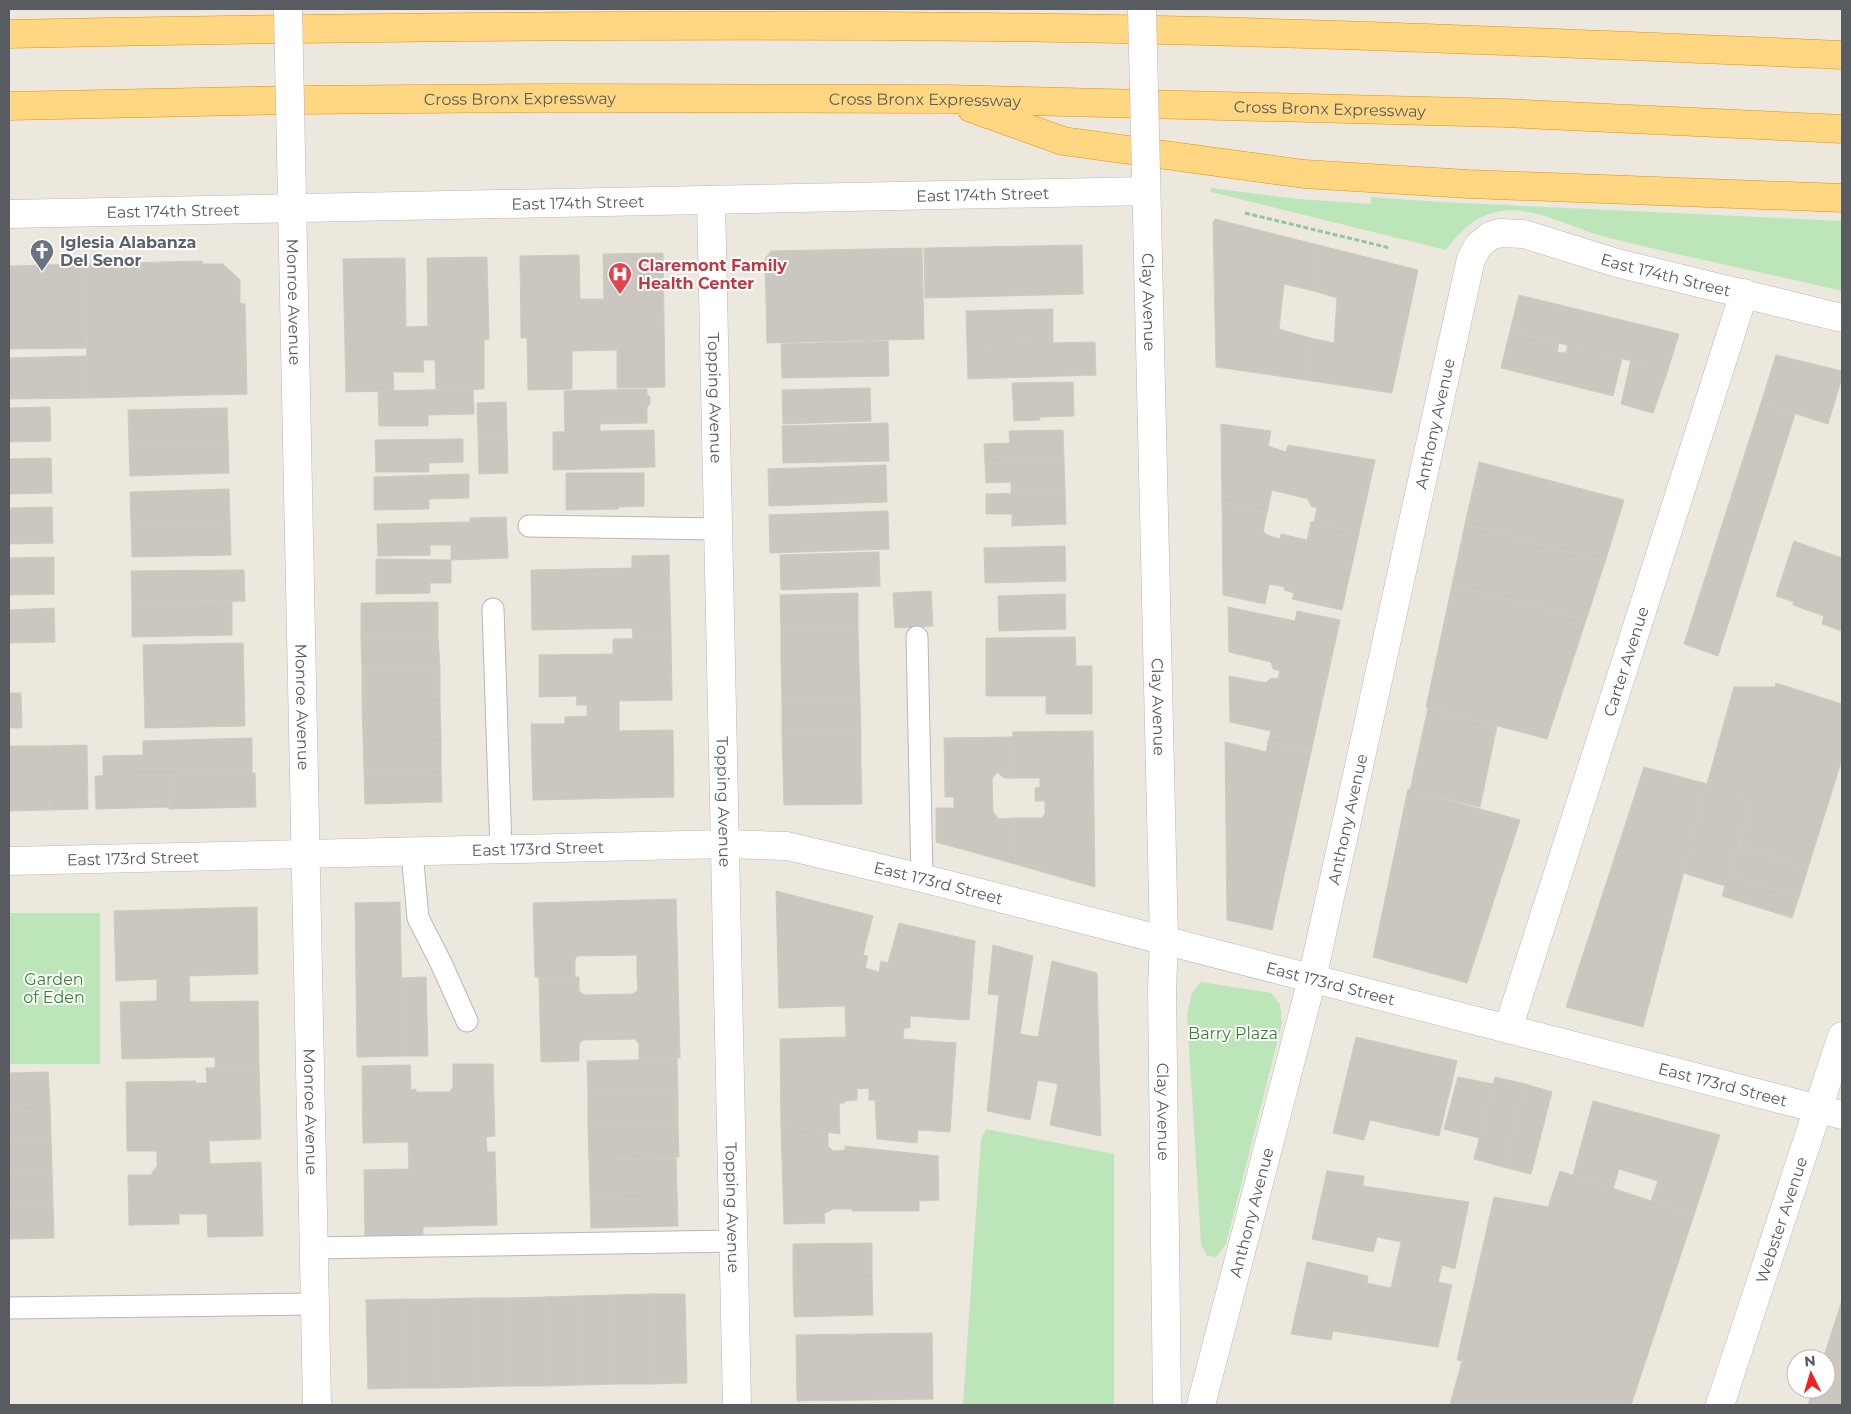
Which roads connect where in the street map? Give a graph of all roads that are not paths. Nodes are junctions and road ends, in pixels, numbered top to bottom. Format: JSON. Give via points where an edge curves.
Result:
{"nodes":[{"id":1,"x":288,"y":9,"type":"edge"},
{"id":2,"x":1009,"y":9,"type":"edge"},
{"id":3,"x":1142,"y":9,"type":"edge"},
{"id":4,"x":835,"y":26,"type":"junction"},
{"id":5,"x":9,"y":34,"type":"edge"},
{"id":6,"x":1842,"y":55,"type":"edge"},
{"id":7,"x":946,"y":99,"type":"junction"},
{"id":8,"x":9,"y":106,"type":"edge"},
{"id":9,"x":1842,"y":129,"type":"edge"},
{"id":10,"x":1146,"y":182,"type":"junction"},
{"id":11,"x":1842,"y":198,"type":"edge"},
{"id":12,"x":711,"y":200,"type":"junction"},
{"id":13,"x":292,"y":209,"type":"junction"},
{"id":14,"x":9,"y":214,"type":"edge"},
{"id":15,"x":1490,"y":236,"type":"joint"},
{"id":16,"x":1744,"y":294,"type":"junction"},
{"id":17,"x":1842,"y":318,"type":"edge"},
{"id":18,"x":529,"y":526,"type":"dead end"},
{"id":19,"x":718,"y":529,"type":"junction"},
{"id":20,"x":493,"y":609,"type":"dead end"},
{"id":21,"x":917,"y":637,"type":"dead end"},
{"id":22,"x":725,"y":844,"type":"junction"},
{"id":23,"x":502,"y":850,"type":"junction"},
{"id":24,"x":412,"y":852,"type":"junction"},
{"id":25,"x":306,"y":854,"type":"junction"},
{"id":26,"x":9,"y":861,"type":"edge"},
{"id":27,"x":922,"y":878,"type":"junction"},
{"id":28,"x":1164,"y":941,"type":"junction"},
{"id":29,"x":1312,"y":979,"type":"junction"},
{"id":30,"x":467,"y":1021,"type":"dead end"},
{"id":31,"x":1508,"y":1029,"type":"junction"},
{"id":32,"x":1842,"y":1036,"type":"edge"},
{"id":33,"x":1830,"y":1112,"type":"edge"},
{"id":34,"x":733,"y":1241,"type":"junction"},
{"id":35,"x":313,"y":1248,"type":"junction"},
{"id":36,"x":315,"y":1304,"type":"junction"},
{"id":37,"x":9,"y":1308,"type":"edge"},
{"id":38,"x":317,"y":1405,"type":"edge"},
{"id":39,"x":737,"y":1405,"type":"edge"},
{"id":40,"x":1167,"y":1405,"type":"edge"},
{"id":41,"x":1200,"y":1405,"type":"edge"},
{"id":42,"x":1720,"y":1405,"type":"edge"}],
"edges":[{"from":1,"to":13,"type":"street","name":"Monroe Avenue","bridge":true},
{"from":2,"to":4,"type":"highway"},
{"from":3,"to":10,"type":"street","name":"Clay Avenue","bridge":true},
{"from":4,"to":5,"type":"highway","via":[[250,29]]},
{"from":4,"to":6,"type":"highway","via":[[1525,41]]},
{"from":7,"to":8,"type":"highway","name":"Cross Bronx Expressway","via":[[548,98]]},
{"from":7,"to":9,"type":"highway","name":"Cross Bronx Expressway","via":[[1477,112]]},
{"from":7,"to":11,"type":"highway","via":[[1063,141],[1304,174],[1468,184]]},
{"from":10,"to":12,"type":"street","name":"East 174th Street"},
{"from":10,"to":28,"type":"street","name":"Clay Avenue"},
{"from":12,"to":13,"type":"street","name":"East 174th Street"},
{"from":12,"to":19,"type":"street","name":"Topping Avenue"},
{"from":13,"to":14,"type":"street","name":"East 174th Street"},
{"from":13,"to":25,"type":"street","name":"Monroe Avenue"},
{"from":15,"to":16,"type":"street","name":"East 174th Street","via":[[1524,234],[1617,263]]},
{"from":15,"to":29,"type":"street","name":"Anthony Avenue","via":[[1478,246],[1471,259]]},
{"from":16,"to":17,"type":"street","name":"East 174th Street"},
{"from":16,"to":31,"type":"street","name":"Carter Avenue"},
{"from":18,"to":19,"type":"lane"},
{"from":19,"to":22,"type":"street","name":"Topping Avenue"},
{"from":20,"to":23,"type":"lane"},
{"from":21,"to":27,"type":"lane"},
{"from":22,"to":23,"type":"street","name":"East 173rd Street"},
{"from":22,"to":27,"type":"street","name":"East 173rd Street","via":[[787,846]]},
{"from":22,"to":34,"type":"street","name":"Topping Avenue"},
{"from":23,"to":24,"type":"street","name":"East 173rd Street"},
{"from":24,"to":25,"type":"street","name":"East 173rd Street"},
{"from":24,"to":30,"type":"lane","via":[[418,918]]},
{"from":25,"to":26,"type":"street","name":"East 173rd Street"},
{"from":25,"to":35,"type":"street","name":"Monroe Avenue"},
{"from":27,"to":28,"type":"street","name":"East 173rd Street"},
{"from":28,"to":29,"type":"street","name":"East 173rd Street"},
{"from":28,"to":40,"type":"street","name":"Clay Avenue"},
{"from":29,"to":31,"type":"street","name":"East 173rd Street"},
{"from":29,"to":41,"type":"street","name":"Anthony Avenue"},
{"from":31,"to":33,"type":"street","name":"East 173rd Street"},
{"from":32,"to":33,"type":"street","name":"Webster Avenue"},
{"from":33,"to":42,"type":"street","name":"Webster Avenue"},
{"from":34,"to":35,"type":"lane"},
{"from":34,"to":39,"type":"street","name":"Topping Avenue"},
{"from":35,"to":36,"type":"street","name":"Monroe Avenue"},
{"from":36,"to":37,"type":"lane"},
{"from":36,"to":38,"type":"street","name":"Monroe Avenue"}]}
